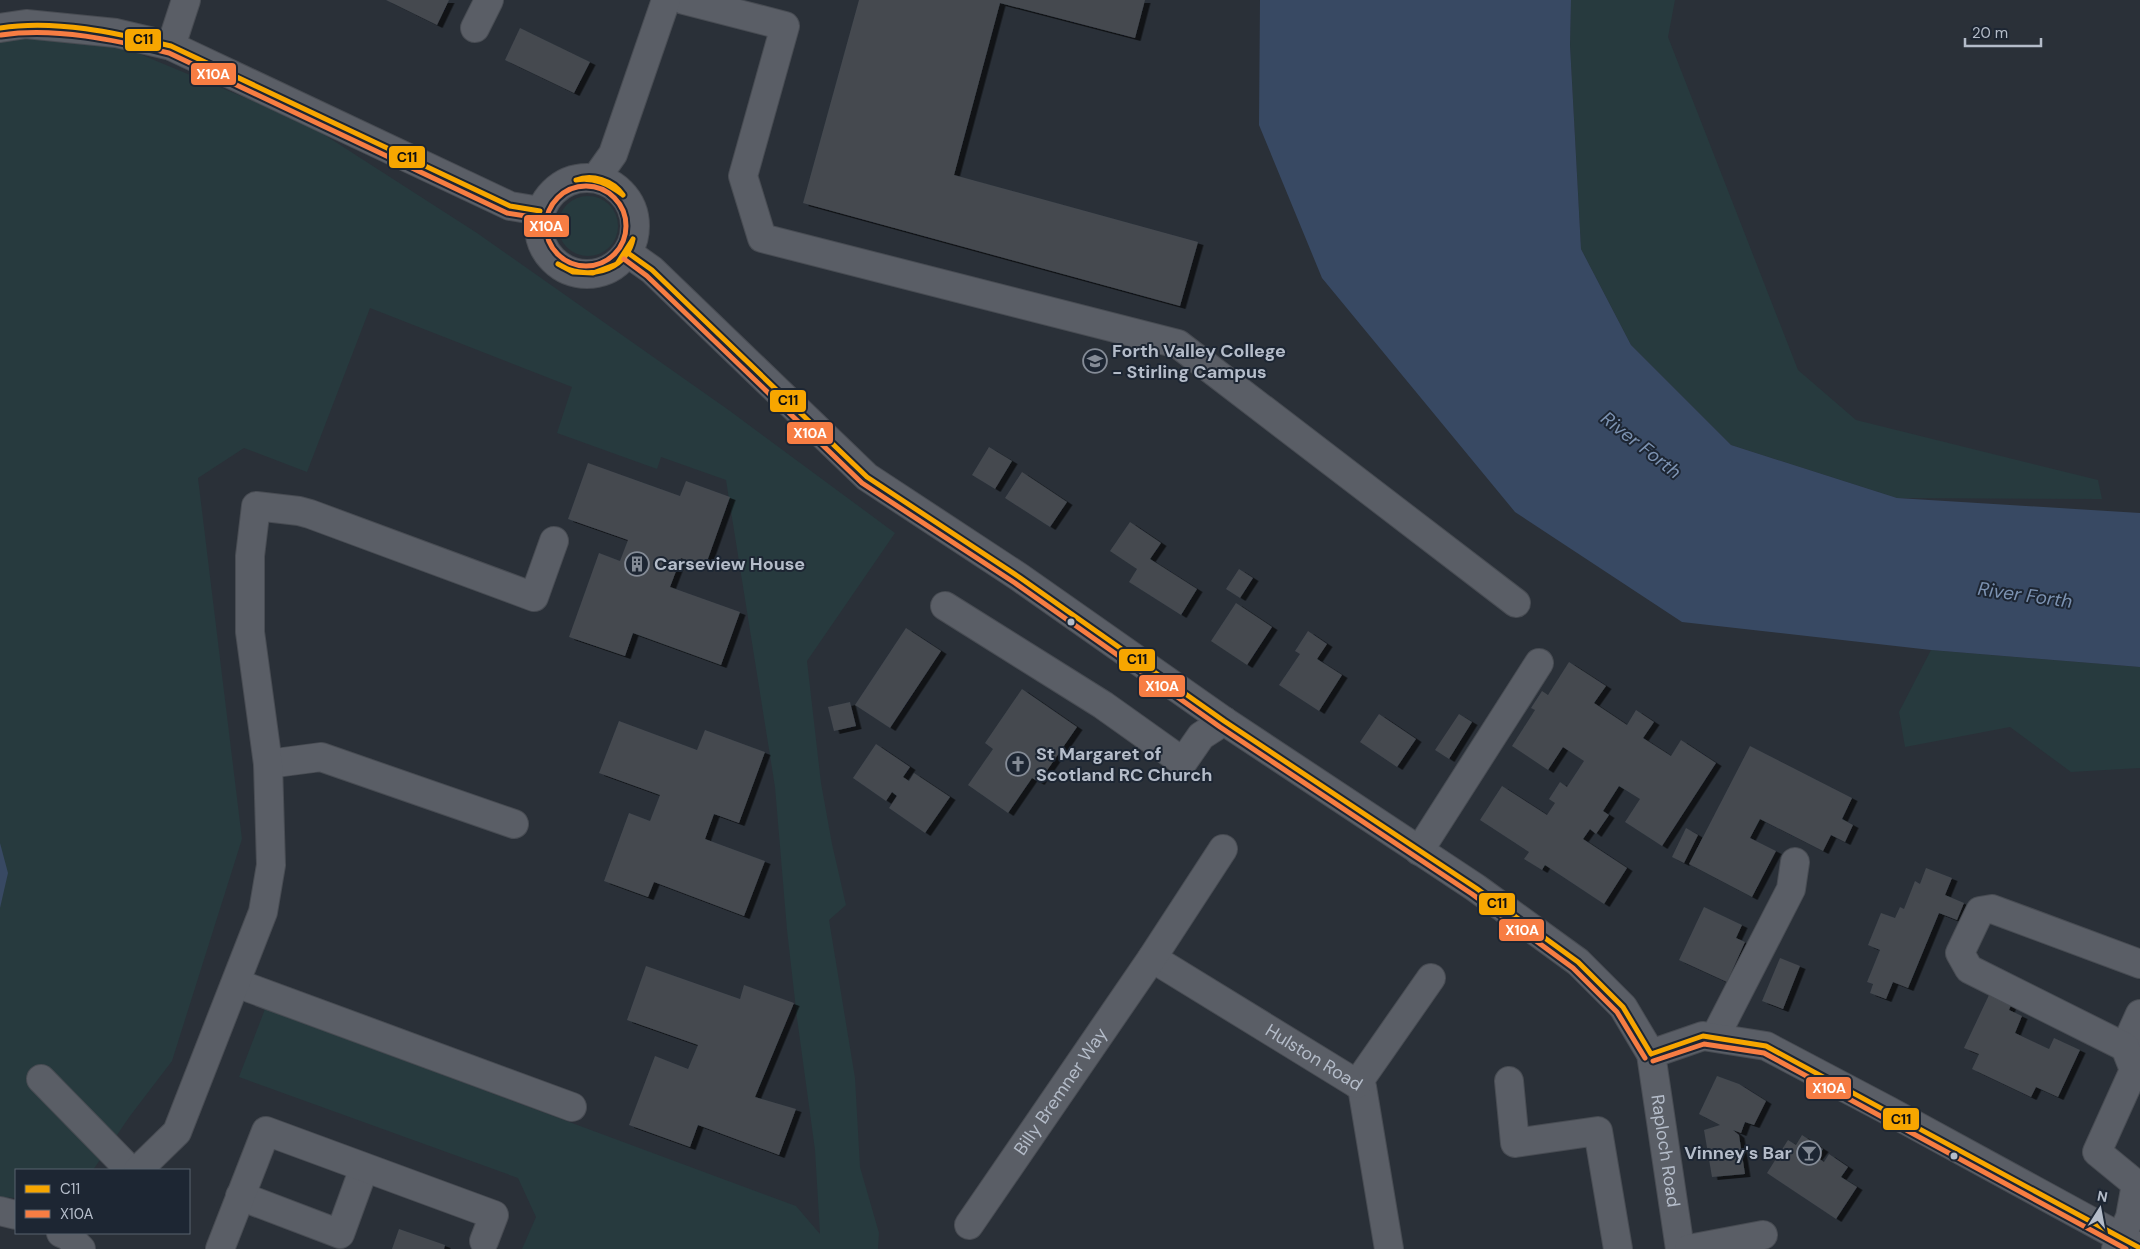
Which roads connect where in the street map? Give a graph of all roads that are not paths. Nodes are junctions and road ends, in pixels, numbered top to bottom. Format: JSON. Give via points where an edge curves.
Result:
{"nodes":[{"id":1,"x":186,"y":0,"type":"edge"},
{"id":2,"x":489,"y":0,"type":"edge"},
{"id":3,"x":666,"y":0,"type":"edge"},
{"id":4,"x":684,"y":0,"type":"edge"},
{"id":5,"x":0,"y":28,"type":"edge"},
{"id":6,"x":475,"y":28,"type":"dead end"},
{"id":7,"x":171,"y":46,"type":"junction"},
{"id":8,"x":596,"y":178,"type":"junction"},
{"id":9,"x":540,"y":212,"type":"junction"},
{"id":10,"x":628,"y":253,"type":"junction"},
{"id":11,"x":554,"y":541,"type":"dead end"},
{"id":12,"x":1516,"y":603,"type":"dead end"},
{"id":13,"x":945,"y":606,"type":"dead end"},
{"id":14,"x":1539,"y":663,"type":"dead end"},
{"id":15,"x":1224,"y":721,"type":"junction"},
{"id":16,"x":268,"y":764,"type":"junction"},
{"id":17,"x":514,"y":824,"type":"dead end"},
{"id":18,"x":1223,"y":849,"type":"dead end"},
{"id":19,"x":1419,"y":851,"type":"junction"},
{"id":20,"x":1795,"y":862,"type":"dead end"},
{"id":21,"x":1152,"y":958,"type":"junction"},
{"id":22,"x":2140,"y":964,"type":"edge"},
{"id":23,"x":1431,"y":978,"type":"dead end"},
{"id":24,"x":236,"y":983,"type":"junction"},
{"id":25,"x":2140,"y":1014,"type":"edge"},
{"id":26,"x":1715,"y":1037,"type":"junction"},
{"id":27,"x":2125,"y":1047,"type":"junction"},
{"id":28,"x":1651,"y":1054,"type":"junction"},
{"id":29,"x":41,"y":1079,"type":"dead end"},
{"id":30,"x":1509,"y":1081,"type":"dead end"},
{"id":31,"x":1357,"y":1084,"type":"junction"},
{"id":32,"x":572,"y":1107,"type":"dead end"},
{"id":33,"x":364,"y":1168,"type":"junction"},
{"id":34,"x":129,"y":1169,"type":"edge"},
{"id":35,"x":139,"y":1169,"type":"edge"},
{"id":36,"x":240,"y":1196,"type":"junction"},
{"id":37,"x":969,"y":1225,"type":"dead end"},
{"id":38,"x":1762,"y":1236,"type":"dead end"},
{"id":39,"x":484,"y":1241,"type":"dead end"},
{"id":40,"x":2126,"y":1245,"type":"edge"},
{"id":41,"x":220,"y":1249,"type":"edge"},
{"id":42,"x":1389,"y":1249,"type":"edge"},
{"id":43,"x":1618,"y":1249,"type":"edge"},
{"id":44,"x":1680,"y":1249,"type":"edge"},
{"id":45,"x":1689,"y":1249,"type":"edge"}],
"edges":[{"from":1,"to":7,"type":"street"},
{"from":2,"to":6,"type":"street"},
{"from":3,"to":8,"type":"street","via":[[613,154]]},
{"from":4,"to":12,"type":"street","via":[[785,26],[743,176],[762,238],[1178,344]]},
{"from":5,"to":7,"type":"street","via":[[26,24],[116,33]]},
{"from":7,"to":9,"type":"street","via":[[510,206]]},
{"from":8,"to":9,"type":"street","via":[[575,179],[556,188]]},
{"from":8,"to":10,"type":"street","via":[[624,194],[632,207],[636,223]]},
{"from":9,"to":10,"type":"street","via":[[538,227],[548,255],[573,273],[604,272]]},
{"from":10,"to":15,"type":"street","via":[[652,270],[867,476],[1019,577]]},
{"from":11,"to":16,"type":"street","via":[[534,598],[310,514],[256,506],[250,556],[250,632]]},
{"from":13,"to":15,"type":"street","via":[[1103,705],[1183,762],[1201,736]]},
{"from":14,"to":19,"type":"street"},
{"from":15,"to":19,"type":"street"},
{"from":16,"to":17,"type":"street","via":[[321,757]]},
{"from":16,"to":24,"type":"street","via":[[271,865],[263,912]]},
{"from":18,"to":21,"type":"street","name":"Billy Bremner Way"},
{"from":19,"to":28,"type":"street","via":[[1578,962],[1623,1007]]},
{"from":20,"to":26,"type":"street","via":[[1791,889]]},
{"from":21,"to":31,"type":"street","name":"Hulston Road"},
{"from":21,"to":37,"type":"street","name":"Billy Bremner Way"},
{"from":22,"to":27,"type":"street","via":[[1992,908],[1980,911],[1960,953],[1969,968]]},
{"from":23,"to":31,"type":"street"},
{"from":24,"to":32,"type":"street"},
{"from":24,"to":35,"type":"street","via":[[177,1132]]},
{"from":25,"to":27,"type":"street"},
{"from":26,"to":28,"type":"street","via":[[1703,1036]]},
{"from":26,"to":40,"type":"street","via":[[1766,1046],[1889,1111]]},
{"from":27,"to":40,"type":"street","via":[[2134,1070],[2097,1152],[2136,1184]]},
{"from":28,"to":44,"type":"street","name":"Raploch Road"},
{"from":29,"to":34,"type":"street"},
{"from":30,"to":43,"type":"street","via":[[1515,1143],[1598,1131]]},
{"from":31,"to":42,"type":"street","name":"Hulston Road","via":[[1362,1087]]},
{"from":33,"to":36,"type":"street","via":[[266,1132]]},
{"from":33,"to":36,"type":"street","via":[[340,1234]]},
{"from":33,"to":39,"type":"street","via":[[494,1215]]},
{"from":36,"to":41,"type":"street"},
{"from":38,"to":45,"type":"street"}]}
